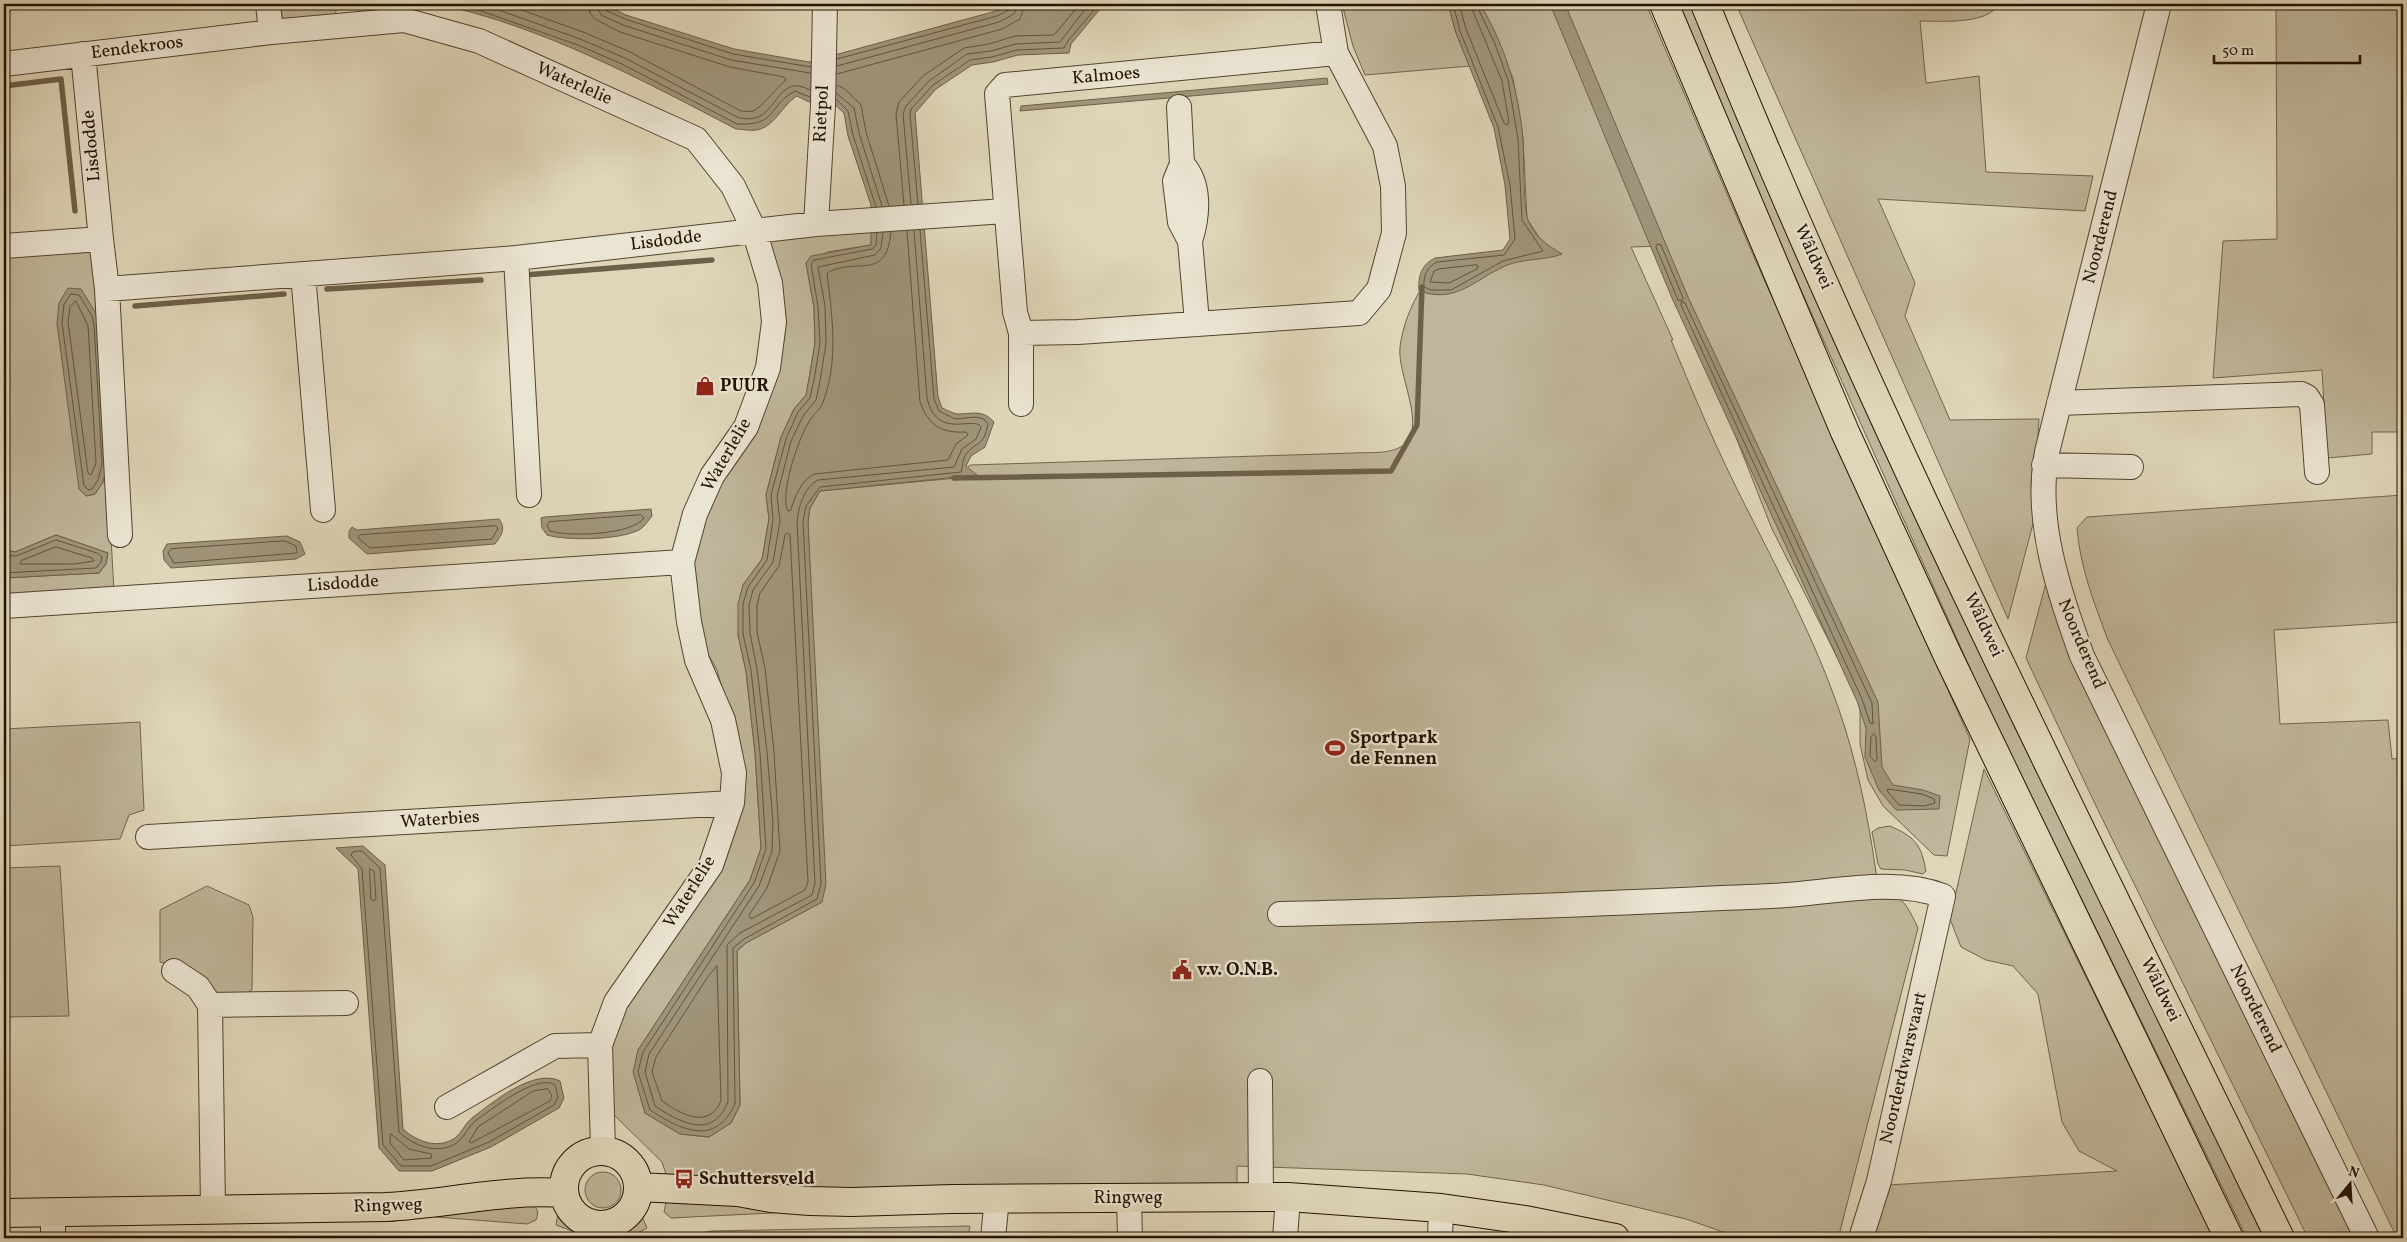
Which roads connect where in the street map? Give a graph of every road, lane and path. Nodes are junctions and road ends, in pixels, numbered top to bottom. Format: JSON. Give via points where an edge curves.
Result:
{"nodes":[{"id":1,"x":268,"y":4,"type":"edge"},
{"id":2,"x":825,"y":4,"type":"edge"},
{"id":3,"x":1328,"y":4,"type":"edge"},
{"id":4,"x":1664,"y":4,"type":"edge"},
{"id":5,"x":1704,"y":4,"type":"edge"},
{"id":6,"x":2159,"y":4,"type":"edge"},
{"id":7,"x":271,"y":32,"type":"junction"},
{"id":8,"x":1336,"y":53,"type":"junction"},
{"id":9,"x":84,"y":54,"type":"junction"},
{"id":10,"x":4,"y":64,"type":"edge"},
{"id":11,"x":1179,"y":107,"type":"dead end"},
{"id":12,"x":1005,"y":210,"type":"junction"},
{"id":13,"x":816,"y":224,"type":"junction"},
{"id":14,"x":754,"y":230,"type":"junction"},
{"id":15,"x":101,"y":238,"type":"junction"},
{"id":16,"x":4,"y":246,"type":"edge"},
{"id":17,"x":516,"y":258,"type":"junction"},
{"id":18,"x":303,"y":274,"type":"junction"},
{"id":19,"x":107,"y":289,"type":"junction"},
{"id":20,"x":1197,"y":322,"type":"junction"},
{"id":21,"x":1021,"y":333,"type":"junction"},
{"id":22,"x":2059,"y":403,"type":"junction"},
{"id":23,"x":1021,"y":404,"type":"dead end"},
{"id":24,"x":2044,"y":466,"type":"junction"},
{"id":25,"x":2131,"y":467,"type":"dead end"},
{"id":26,"x":2317,"y":472,"type":"dead end"},
{"id":27,"x":529,"y":495,"type":"dead end"},
{"id":28,"x":323,"y":510,"type":"dead end"},
{"id":29,"x":120,"y":535,"type":"dead end"},
{"id":30,"x":682,"y":562,"type":"junction"},
{"id":31,"x":4,"y":606,"type":"edge"},
{"id":32,"x":732,"y":802,"type":"junction"},
{"id":33,"x":148,"y":837,"type":"dead end"},
{"id":34,"x":1280,"y":914,"type":"dead end"},
{"id":35,"x":174,"y":971,"type":"dead end"},
{"id":36,"x":346,"y":1003,"type":"dead end"},
{"id":37,"x":210,"y":1004,"type":"junction"},
{"id":38,"x":600,"y":1045,"type":"junction"},
{"id":39,"x":1260,"y":1081,"type":"dead end"},
{"id":40,"x":447,"y":1107,"type":"dead end"},
{"id":41,"x":603,"y":1150,"type":"junction"},
{"id":42,"x":639,"y":1187,"type":"junction"},
{"id":43,"x":563,"y":1193,"type":"junction"},
{"id":44,"x":1261,"y":1196,"type":"junction"},
{"id":45,"x":1288,"y":1197,"type":"junction"},
{"id":46,"x":997,"y":1198,"type":"junction"},
{"id":47,"x":1129,"y":1198,"type":"junction"},
{"id":48,"x":213,"y":1208,"type":"junction"},
{"id":49,"x":1441,"y":1208,"type":"junction"},
{"id":50,"x":4,"y":1213,"type":"edge"},
{"id":51,"x":53,"y":1225,"type":"edge"},
{"id":52,"x":993,"y":1238,"type":"edge"},
{"id":53,"x":1130,"y":1238,"type":"edge"},
{"id":54,"x":1285,"y":1238,"type":"edge"},
{"id":55,"x":1440,"y":1238,"type":"edge"},
{"id":56,"x":1615,"y":1238,"type":"edge"},
{"id":57,"x":1861,"y":1238,"type":"edge"},
{"id":58,"x":2229,"y":1238,"type":"edge"},
{"id":59,"x":2280,"y":1238,"type":"edge"},
{"id":60,"x":2367,"y":1238,"type":"edge"}],
"edges":[{"from":1,"to":7,"type":"street"},
{"from":2,"to":13,"type":"street","name":"Rietpol"},
{"from":3,"to":8,"type":"street"},
{"from":4,"to":58,"type":"main road","via":[[1845,432],[1948,656]]},
{"from":5,"to":59,"type":"main road","name":"Wâldwei","via":[[1808,246],[1896,439]]},
{"from":6,"to":22,"type":"street","name":"Noorderend"},
{"from":7,"to":9,"type":"street","name":"Eendekroos"},
{"from":7,"to":14,"type":"street","name":"Waterlelie","via":[[404,20],[479,41],[696,139],[734,186]]},
{"from":8,"to":12,"type":"street","name":"Kalmoes","via":[[1005,85],[998,94]]},
{"from":8,"to":20,"type":"street","via":[[1385,146],[1393,186],[1394,233],[1379,289],[1359,313]]},
{"from":9,"to":10,"type":"street","name":"Eendekroos"},
{"from":9,"to":15,"type":"street","name":"Lisdodde"},
{"from":11,"to":20,"type":"street","via":[[1182,164],[1175,181],[1180,222],[1190,241]]},
{"from":12,"to":13,"type":"street"},
{"from":12,"to":21,"type":"street","name":"Kalmoes","via":[[1015,312]]},
{"from":13,"to":14,"type":"street","name":"Lisdodde"},
{"from":14,"to":17,"type":"street","name":"Lisdodde"},
{"from":14,"to":30,"type":"street","name":"Waterlelie","via":[[770,283],[774,322],[768,368],[746,427],[712,476],[695,514]]},
{"from":15,"to":16,"type":"street"},
{"from":15,"to":19,"type":"street","name":"Lisdodde"},
{"from":17,"to":18,"type":"street","name":"Lisdodde"},
{"from":17,"to":27,"type":"street"},
{"from":18,"to":19,"type":"street","name":"Lisdodde"},
{"from":18,"to":28,"type":"street"},
{"from":19,"to":29,"type":"street","name":"Lisdodde"},
{"from":20,"to":21,"type":"street","via":[[1078,332]]},
{"from":21,"to":23,"type":"street","name":"Kalmoes"},
{"from":22,"to":24,"type":"street","name":"Noorderend"},
{"from":22,"to":26,"type":"street","via":[[2301,394],[2312,405]]},
{"from":24,"to":25,"type":"street"},
{"from":24,"to":60,"type":"street","name":"Noorderend","via":[[2044,497],[2057,584],[2082,656]]},
{"from":30,"to":31,"type":"street","name":"Lisdodde"},
{"from":30,"to":32,"type":"street","name":"Waterlelie","via":[[697,660],[723,720],[734,773]]},
{"from":32,"to":33,"type":"street","name":"Waterbies"},
{"from":32,"to":38,"type":"street","name":"Waterlelie","via":[[711,865],[616,1002]]},
{"from":34,"to":57,"type":"street","name":"Noorderdwarsvaart","via":[[1787,896],[1911,887],[1943,896],[1879,1181]]},
{"from":35,"to":37,"type":"street","via":[[198,987]]},
{"from":36,"to":37,"type":"street"},
{"from":37,"to":48,"type":"street"},
{"from":38,"to":40,"type":"street","via":[[555,1046]]},
{"from":38,"to":41,"type":"street","name":"Waterlelie"},
{"from":39,"to":44,"type":"street"},
{"from":41,"to":42,"type":"main road","via":[[626,1159],[634,1170]]},
{"from":41,"to":43,"type":"main road","via":[[579,1157],[564,1179]]},
{"from":42,"to":43,"type":"main road","via":[[636,1202],[627,1216],[606,1225],[595,1225],[579,1218]]},
{"from":42,"to":46,"type":"main road","name":"Ringweg","via":[[738,1192],[810,1201]]},
{"from":43,"to":48,"type":"main road","name":"Ringweg","via":[[508,1192],[386,1208]]},
{"from":44,"to":45,"type":"main road","name":"Ringweg"},
{"from":44,"to":47,"type":"main road","name":"Ringweg"},
{"from":45,"to":49,"type":"main road","name":"Ringweg"},
{"from":45,"to":54,"type":"street"},
{"from":46,"to":47,"type":"main road","name":"Ringweg"},
{"from":46,"to":52,"type":"street"},
{"from":47,"to":53,"type":"street"},
{"from":48,"to":51,"type":"main road","name":"Ringweg"},
{"from":49,"to":55,"type":"street"},
{"from":49,"to":56,"type":"main road","name":"Ringweg"},
{"from":50,"to":51,"type":"main road","name":"Ringweg"}]}
